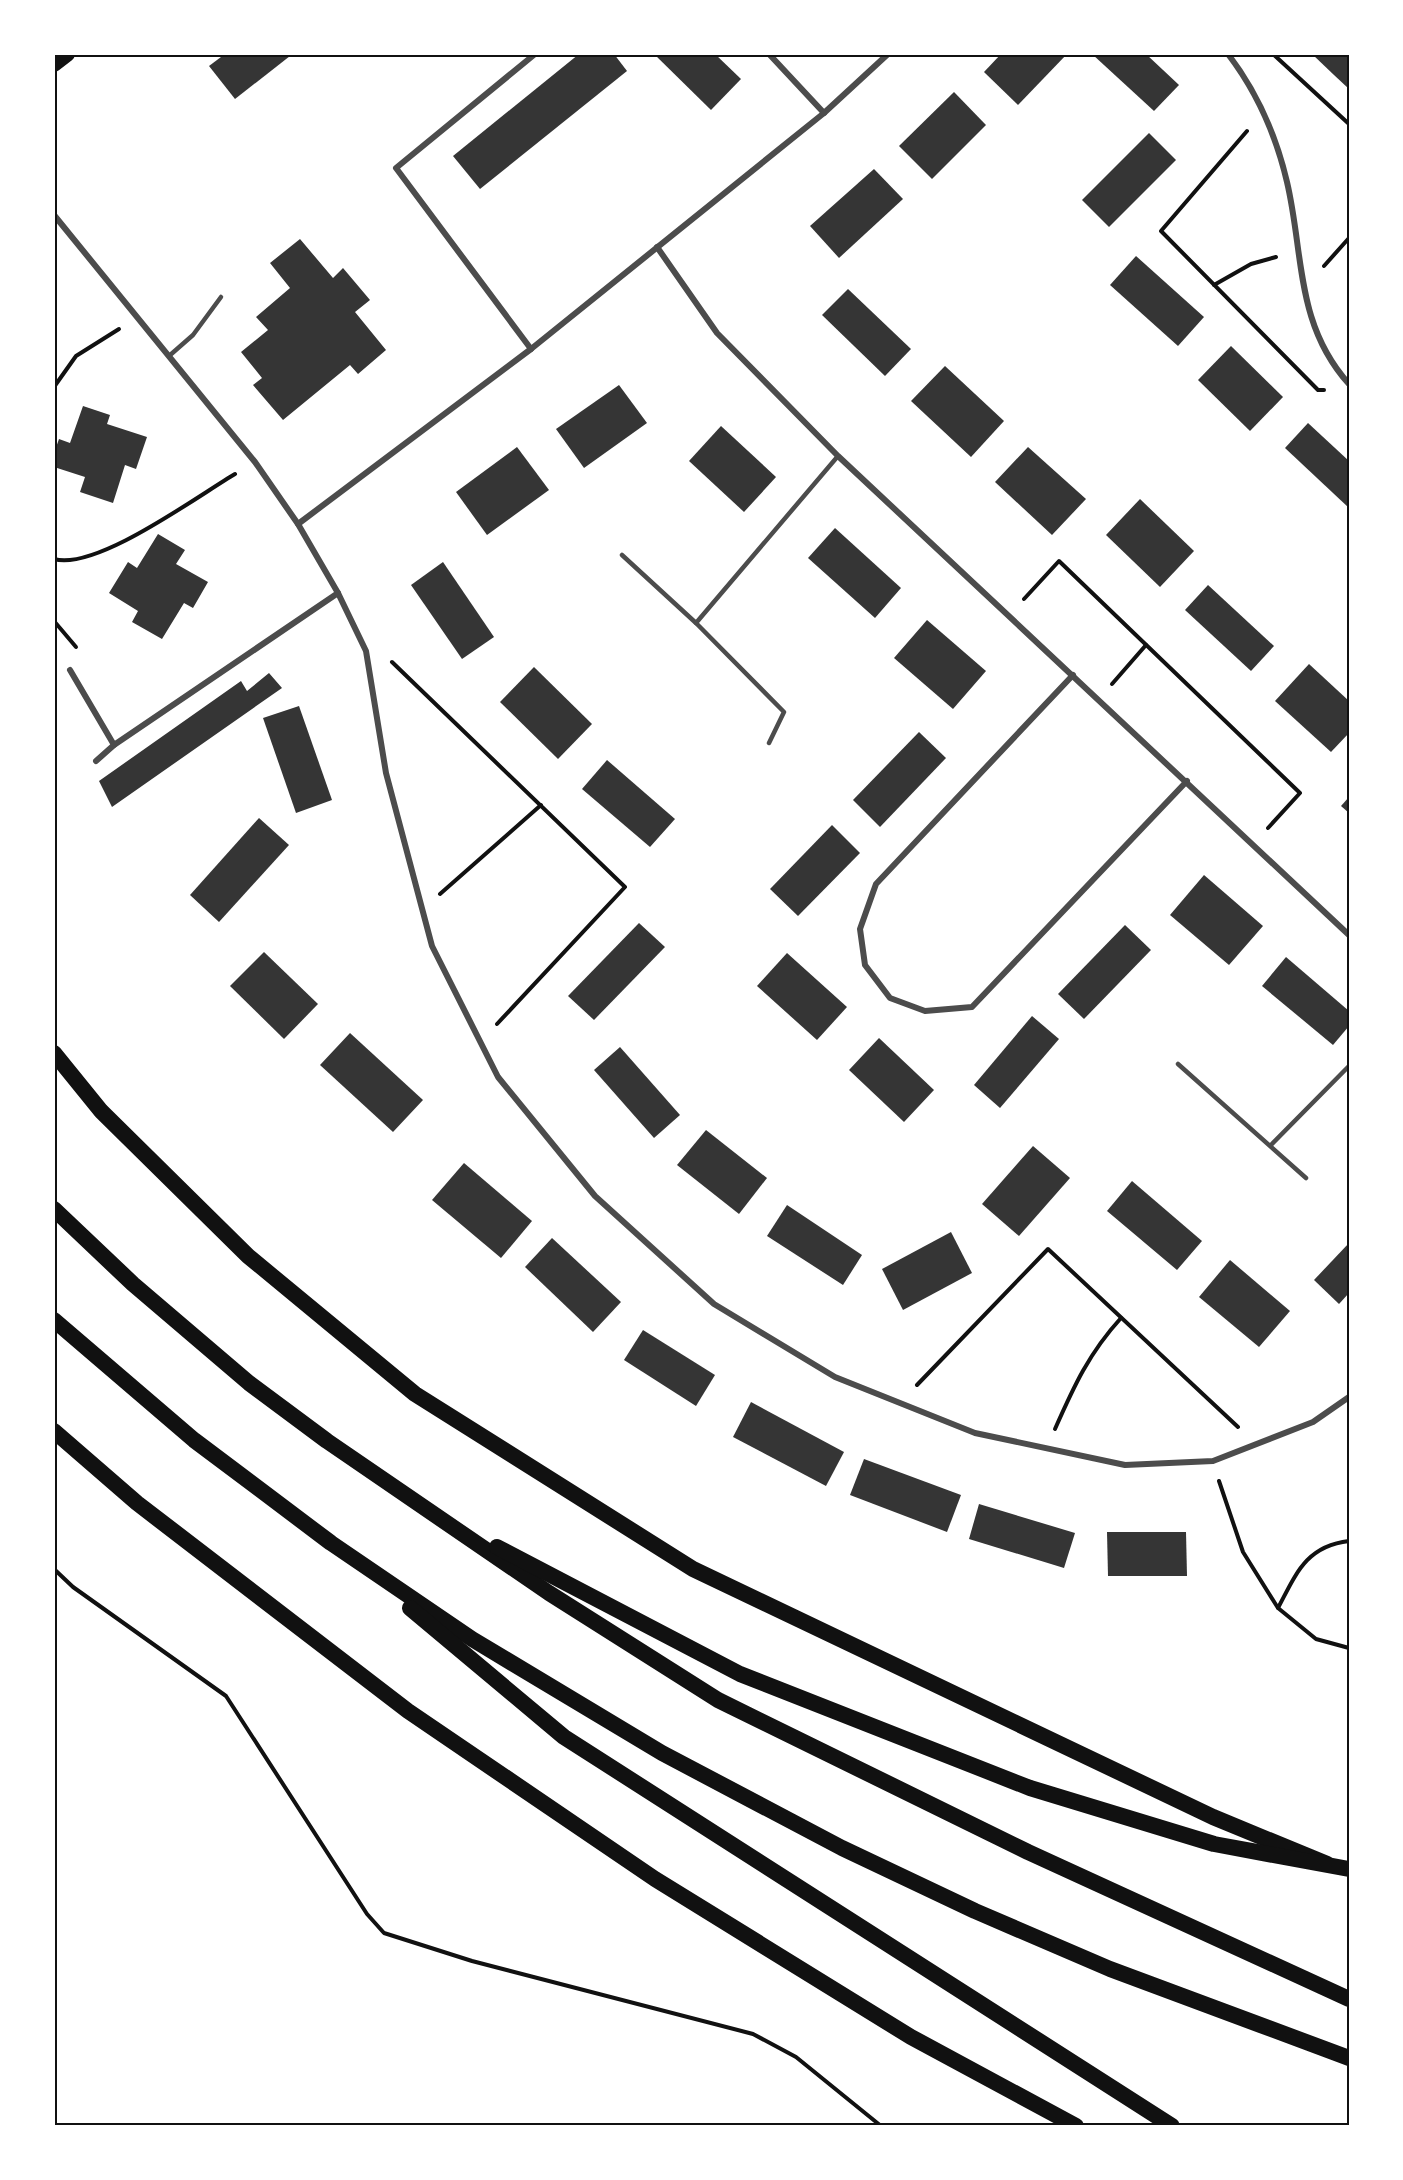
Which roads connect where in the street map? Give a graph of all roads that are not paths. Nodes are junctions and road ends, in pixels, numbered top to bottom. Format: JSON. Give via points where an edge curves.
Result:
{"nodes":[{"id":1,"x":67,"y":54,"type":"edge"},
{"id":2,"x":535,"y":54,"type":"edge"},
{"id":3,"x":769,"y":54,"type":"edge"},
{"id":4,"x":888,"y":54,"type":"edge"},
{"id":5,"x":1228,"y":54,"type":"edge"},
{"id":6,"x":54,"y":64,"type":"edge"},
{"id":7,"x":824,"y":113,"type":"junction"},
{"id":8,"x":54,"y":215,"type":"edge"},
{"id":9,"x":657,"y":247,"type":"junction"},
{"id":10,"x":221,"y":297,"type":"dead end"},
{"id":11,"x":531,"y":350,"type":"junction"},
{"id":12,"x":170,"y":356,"type":"junction"},
{"id":13,"x":1349,"y":384,"type":"edge"},
{"id":14,"x":838,"y":456,"type":"junction"},
{"id":15,"x":298,"y":524,"type":"junction"},
{"id":16,"x":622,"y":555,"type":"dead end"},
{"id":17,"x":338,"y":593,"type":"junction"},
{"id":18,"x":696,"y":623,"type":"junction"},
{"id":19,"x":70,"y":670,"type":"road end"},
{"id":20,"x":1073,"y":675,"type":"junction"},
{"id":21,"x":769,"y":743,"type":"dead end"},
{"id":22,"x":114,"y":745,"type":"junction"},
{"id":23,"x":96,"y":761,"type":"dead end"},
{"id":24,"x":1187,"y":781,"type":"junction"},
{"id":25,"x":1349,"y":935,"type":"edge"},
{"id":26,"x":54,"y":1053,"type":"edge"},
{"id":27,"x":1178,"y":1064,"type":"dead end"},
{"id":28,"x":1349,"y":1066,"type":"edge"},
{"id":29,"x":1271,"y":1145,"type":"junction"},
{"id":30,"x":1306,"y":1178,"type":"dead end"},
{"id":31,"x":54,"y":1209,"type":"edge"},
{"id":32,"x":54,"y":1320,"type":"edge"},
{"id":33,"x":1349,"y":1397,"type":"edge"},
{"id":34,"x":54,"y":1431,"type":"edge"},
{"id":35,"x":419,"y":1506,"type":"junction"},
{"id":36,"x":332,"y":1543,"type":"junction"},
{"id":37,"x":1327,"y":1864,"type":"junction"},
{"id":38,"x":1349,"y":1869,"type":"edge"},
{"id":39,"x":1349,"y":1999,"type":"edge"},
{"id":40,"x":1349,"y":2058,"type":"edge"},
{"id":41,"x":1076,"y":2126,"type":"edge"},
{"id":42,"x":1172,"y":2126,"type":"edge"}],
"edges":[{"from":1,"to":6,"type":"highway"},
{"from":2,"to":11,"type":"street","via":[[396,168]]},
{"from":3,"to":7,"type":"street"},
{"from":4,"to":7,"type":"street"},
{"from":5,"to":13,"type":"street","via":[[1264,111],[1288,182],[1301,280],[1313,328]]},
{"from":7,"to":9,"type":"street"},
{"from":8,"to":12,"type":"street"},
{"from":9,"to":11,"type":"street"},
{"from":9,"to":14,"type":"street","via":[[717,333]]},
{"from":10,"to":12,"type":"lane","via":[[194,335]]},
{"from":11,"to":15,"type":"street"},
{"from":12,"to":15,"type":"street","via":[[255,462]]},
{"from":14,"to":18,"type":"lane"},
{"from":14,"to":20,"type":"street"},
{"from":15,"to":17,"type":"street"},
{"from":16,"to":18,"type":"lane"},
{"from":17,"to":22,"type":"street"},
{"from":17,"to":33,"type":"street","via":[[366,651],[386,773],[432,945],[498,1077],[595,1196],[714,1304],[835,1377],[975,1433],[1125,1466],[1213,1461],[1313,1422]]},
{"from":18,"to":21,"type":"lane","via":[[784,712]]},
{"from":19,"to":22,"type":"street"},
{"from":20,"to":24,"type":"street"},
{"from":20,"to":24,"type":"street","via":[[876,884],[860,929],[865,965],[890,998],[925,1011],[972,1007]]},
{"from":22,"to":23,"type":"street"},
{"from":24,"to":25,"type":"street"},
{"from":26,"to":37,"type":"highway","via":[[101,1111],[248,1256],[415,1394],[693,1569],[1203,1813]]},
{"from":27,"to":29,"type":"lane"},
{"from":28,"to":29,"type":"lane"},
{"from":29,"to":30,"type":"lane"},
{"from":31,"to":35,"type":"highway","via":[[133,1284],[249,1383]]},
{"from":32,"to":36,"type":"highway","via":[[194,1440]]},
{"from":34,"to":41,"type":"highway","via":[[137,1503],[418,1718],[655,1879],[911,2037]]},
{"from":35,"to":37,"type":"highway","via":[[740,1674],[1030,1788],[1214,1844]]},
{"from":35,"to":39,"type":"highway","via":[[718,1700],[1028,1852]]},
{"from":36,"to":40,"type":"highway","via":[[472,1640],[542,1682],[662,1753],[842,1848],[1110,1969]]},
{"from":36,"to":42,"type":"highway","via":[[564,1737]]},
{"from":37,"to":38,"type":"highway"}]}
